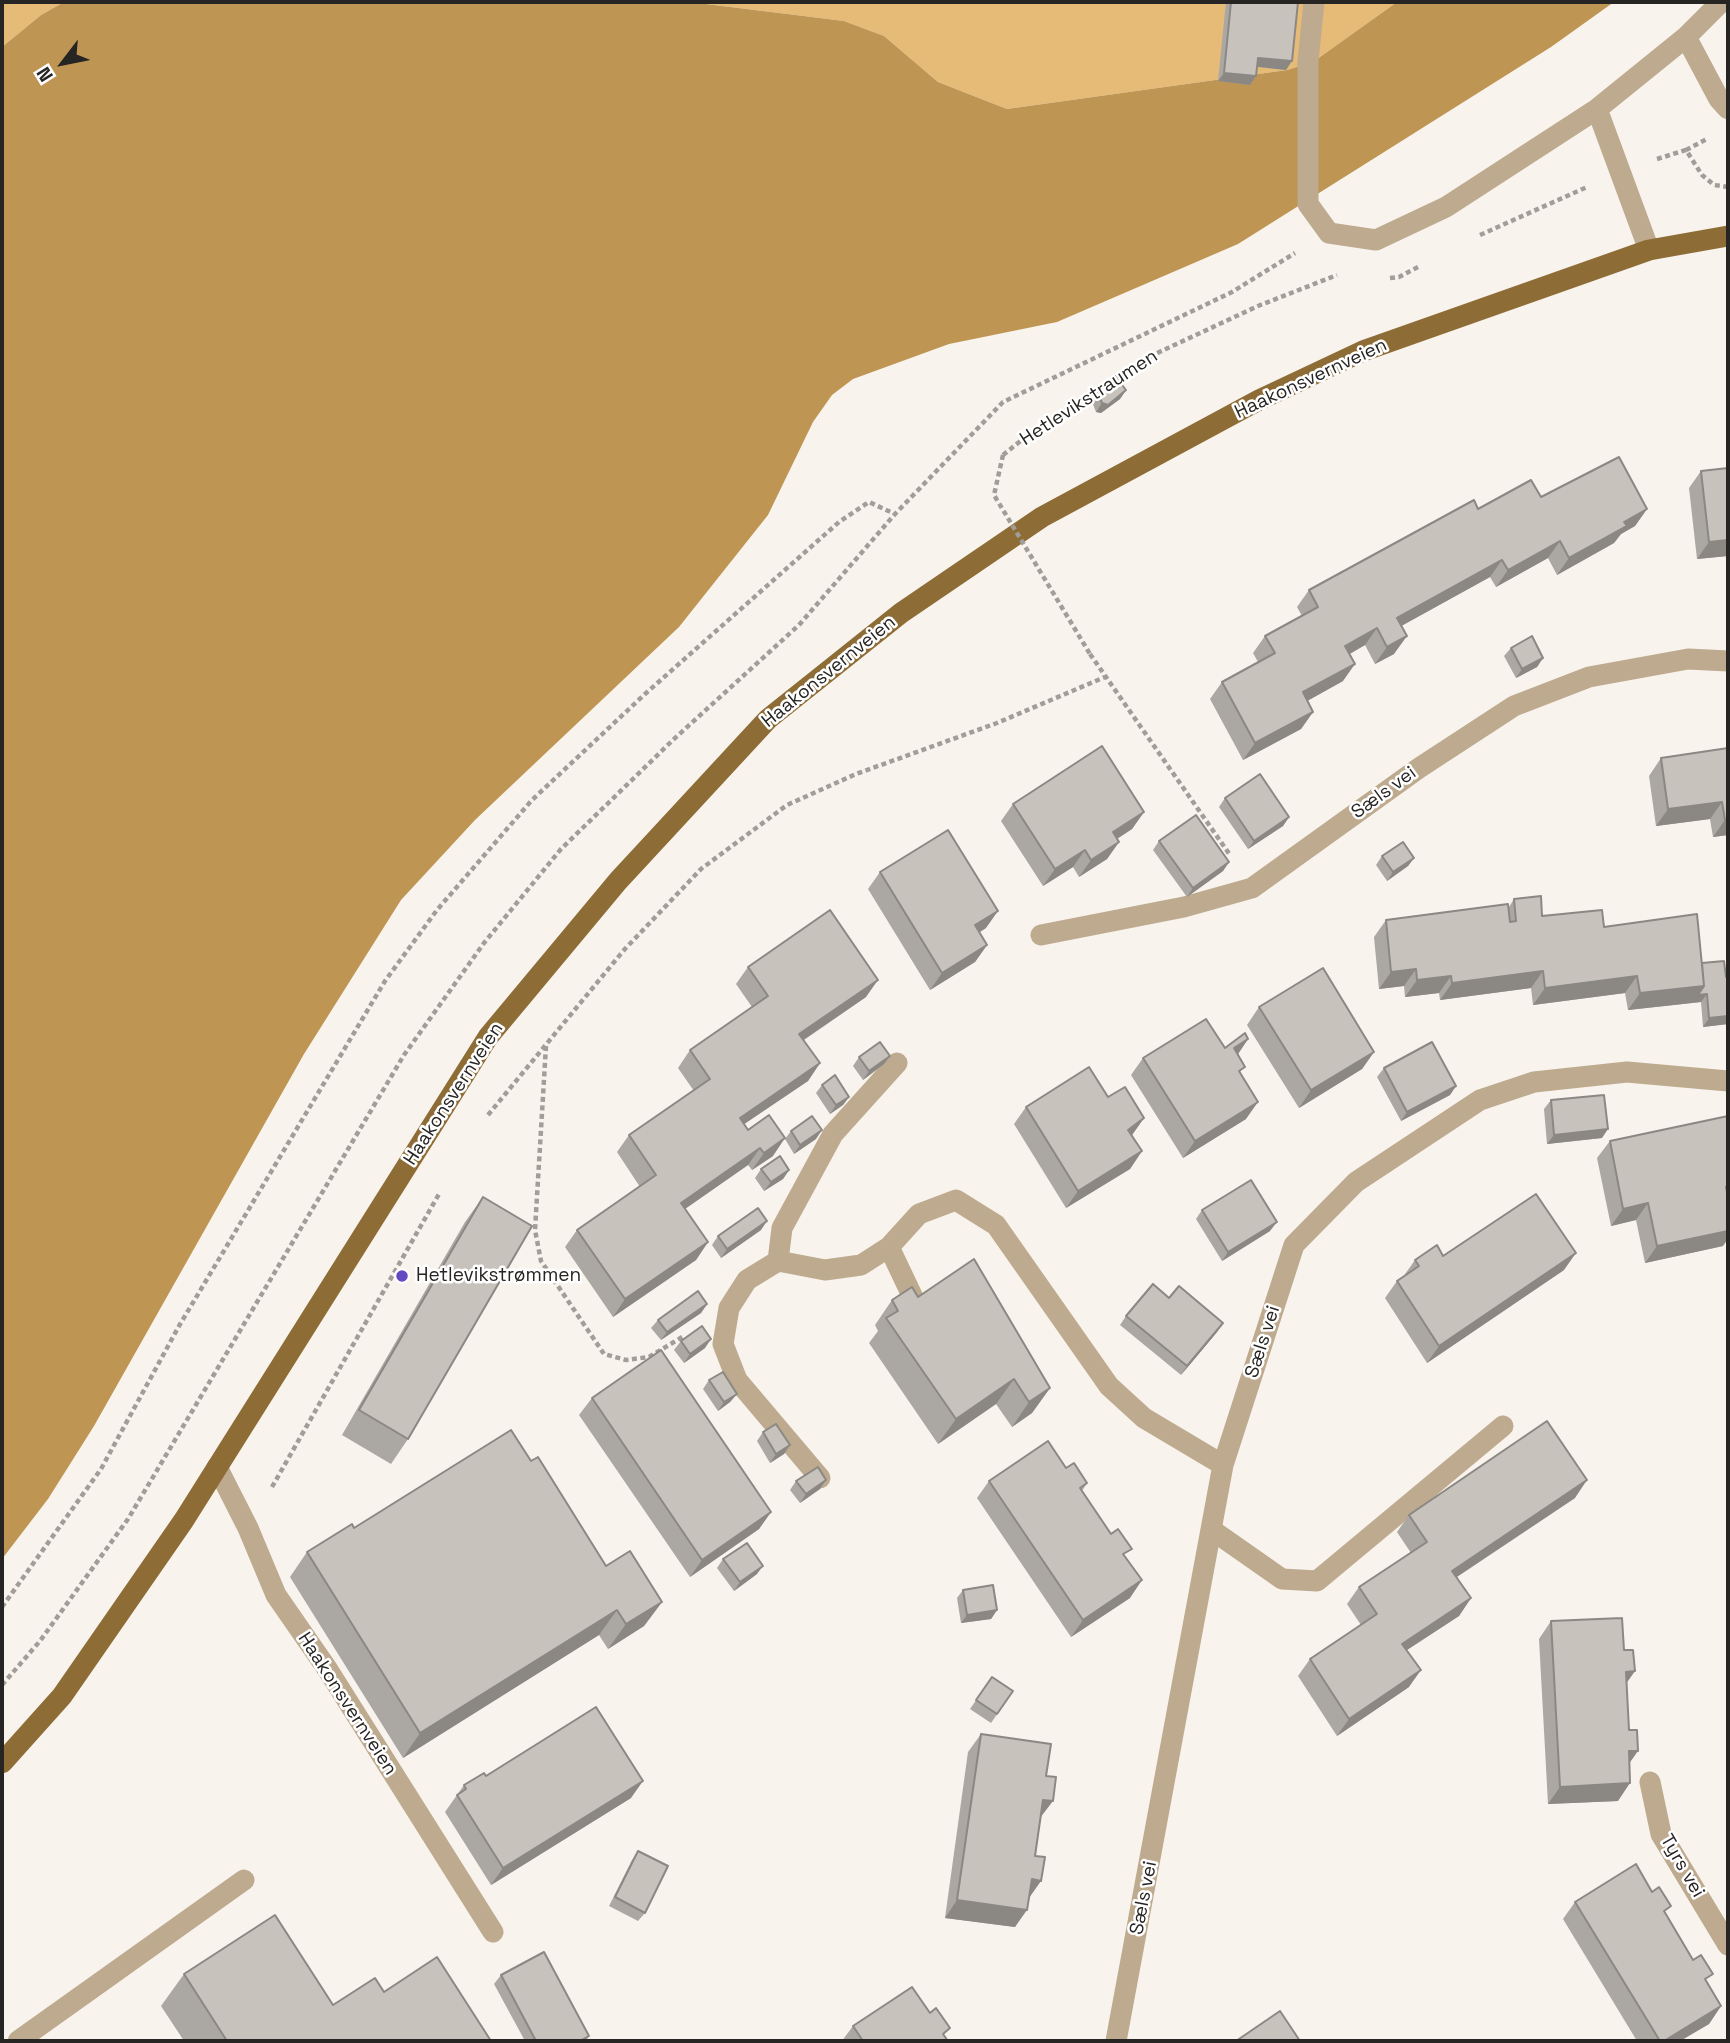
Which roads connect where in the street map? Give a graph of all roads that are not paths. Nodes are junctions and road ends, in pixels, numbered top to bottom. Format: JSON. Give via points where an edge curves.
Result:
{"nodes":[{"id":1,"x":1314,"y":2,"type":"edge"},
{"id":2,"x":1721,"y":2,"type":"edge"},
{"id":3,"x":1686,"y":37,"type":"junction"},
{"id":4,"x":1597,"y":109,"type":"junction"},
{"id":5,"x":1728,"y":109,"type":"edge"},
{"id":6,"x":1728,"y":236,"type":"edge"},
{"id":7,"x":1648,"y":250,"type":"junction"},
{"id":8,"x":1728,"y":661,"type":"edge"},
{"id":9,"x":1041,"y":935,"type":"dead end"},
{"id":10,"x":897,"y":1063,"type":"dead end"},
{"id":11,"x":1728,"y":1081,"type":"edge"},
{"id":12,"x":888,"y":1247,"type":"junction"},
{"id":13,"x":778,"y":1261,"type":"junction"},
{"id":14,"x":917,"y":1306,"type":"edge"},
{"id":15,"x":1503,"y":1426,"type":"dead end"},
{"id":16,"x":1223,"y":1465,"type":"junction"},
{"id":17,"x":217,"y":1467,"type":"junction"},
{"id":18,"x":820,"y":1478,"type":"edge"},
{"id":19,"x":1212,"y":1530,"type":"junction"},
{"id":20,"x":2,"y":1763,"type":"edge"},
{"id":21,"x":1650,"y":1782,"type":"dead end"},
{"id":22,"x":244,"y":1880,"type":"dead end"},
{"id":23,"x":493,"y":1932,"type":"dead end"},
{"id":24,"x":1728,"y":1945,"type":"edge"},
{"id":25,"x":18,"y":2041,"type":"edge"},
{"id":26,"x":1116,"y":2041,"type":"edge"}],
"edges":[{"from":1,"to":4,"type":"street","via":[[1308,61],[1308,204],[1329,233],[1376,240],[1447,207]]},
{"from":2,"to":3,"type":"street"},
{"from":3,"to":4,"type":"street"},
{"from":3,"to":5,"type":"street","via":[[1718,99]]},
{"from":4,"to":7,"type":"street"},
{"from":6,"to":7,"type":"main road","name":"Haakonsvernveien"},
{"from":7,"to":17,"type":"main road","name":"Haakonsvernveien","via":[[1363,351],[1259,400],[1042,517],[901,613],[768,719],[618,881],[488,1037]]},
{"from":8,"to":9,"type":"street","name":"Sæls vei","via":[[1688,659],[1589,677],[1514,706],[1252,888],[1184,907]]},
{"from":10,"to":13,"type":"street","via":[[833,1134],[782,1227]]},
{"from":11,"to":16,"type":"street","name":"Sæls vei","via":[[1627,1073],[1534,1082],[1480,1100],[1356,1182],[1294,1245]]},
{"from":12,"to":13,"type":"street","via":[[861,1265],[825,1270]]},
{"from":12,"to":14,"type":"street"},
{"from":12,"to":16,"type":"street","via":[[919,1214],[956,1200],[996,1225],[1109,1387],[1144,1418]]},
{"from":13,"to":18,"type":"street","via":[[747,1280],[729,1308],[723,1344],[737,1380]]},
{"from":15,"to":19,"type":"street","via":[[1317,1581],[1282,1579]]},
{"from":16,"to":19,"type":"street","name":"Sæls vei"},
{"from":17,"to":20,"type":"main road","name":"Haakonsvernveien","via":[[62,1696]]},
{"from":17,"to":23,"type":"street","name":"Haakonsvernveien","via":[[276,1595]]},
{"from":19,"to":26,"type":"street","name":"Sæls vei"},
{"from":21,"to":24,"type":"street","name":"Tyrs vei","via":[[1661,1834]]},
{"from":22,"to":25,"type":"street"}]}
